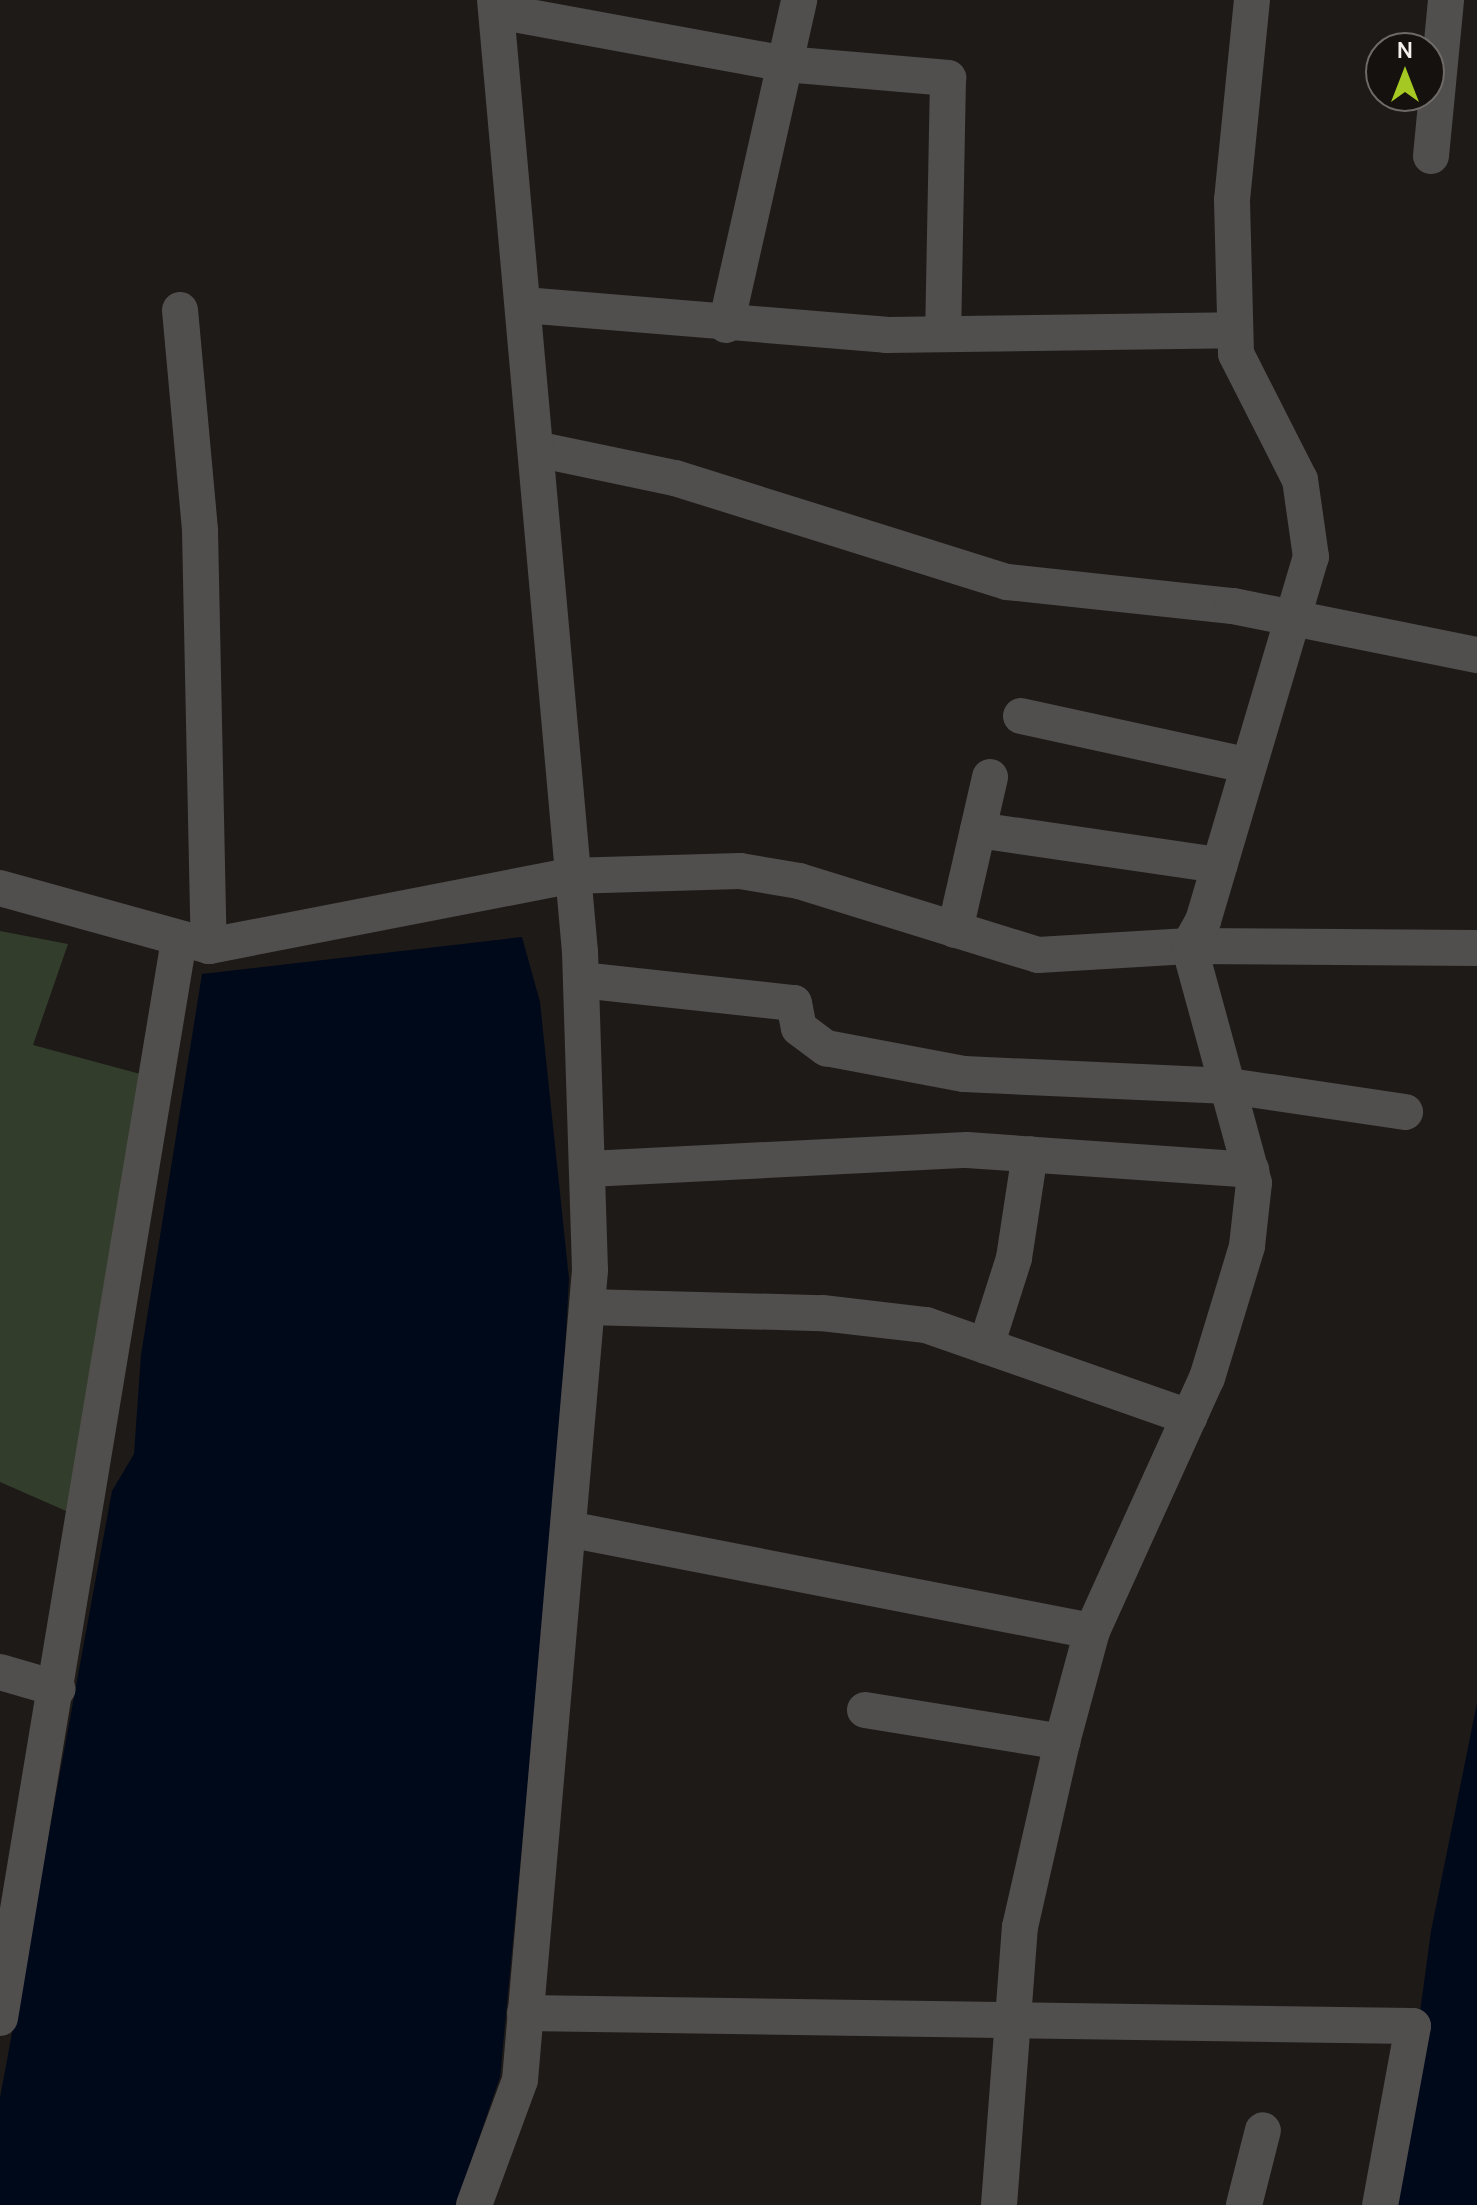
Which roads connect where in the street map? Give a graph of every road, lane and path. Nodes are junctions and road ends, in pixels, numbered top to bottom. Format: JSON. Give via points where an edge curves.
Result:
{"nodes":[{"id":1,"x":799,"y":0,"type":"edge"},
{"id":2,"x":1252,"y":0,"type":"edge"},
{"id":3,"x":1446,"y":0,"type":"edge"},
{"id":4,"x":496,"y":6,"type":"edge"},
{"id":5,"x":785,"y":64,"type":"junction"},
{"id":6,"x":1431,"y":156,"type":"dead end"},
{"id":7,"x":524,"y":305,"type":"junction"},
{"id":8,"x":180,"y":310,"type":"dead end"},
{"id":9,"x":726,"y":325,"type":"junction"},
{"id":10,"x":1234,"y":330,"type":"junction"},
{"id":11,"x":943,"y":334,"type":"junction"},
{"id":12,"x":536,"y":449,"type":"junction"},
{"id":13,"x":1292,"y":623,"type":"junction"},
{"id":14,"x":1477,"y":655,"type":"edge"},
{"id":15,"x":1021,"y":716,"type":"dead end"},
{"id":16,"x":1246,"y":765,"type":"junction"},
{"id":17,"x":990,"y":777,"type":"dead end"},
{"id":18,"x":978,"y":830,"type":"junction"},
{"id":19,"x":1219,"y":865,"type":"junction"},
{"id":20,"x":568,"y":876,"type":"junction"},
{"id":21,"x":0,"y":888,"type":"edge"},
{"id":22,"x":955,"y":930,"type":"junction"},
{"id":23,"x":194,"y":943,"type":"junction"},
{"id":24,"x":1189,"y":946,"type":"junction"},
{"id":25,"x":1477,"y":948,"type":"edge"},
{"id":26,"x":581,"y":980,"type":"junction"},
{"id":27,"x":1229,"y":1086,"type":"junction"},
{"id":28,"x":1405,"y":1112,"type":"dead end"},
{"id":29,"x":1030,"y":1154,"type":"junction"},
{"id":30,"x":589,"y":1169,"type":"junction"},
{"id":31,"x":1251,"y":1170,"type":"junction"},
{"id":32,"x":587,"y":1307,"type":"junction"},
{"id":33,"x":986,"y":1346,"type":"junction"},
{"id":34,"x":1189,"y":1417,"type":"junction"},
{"id":35,"x":568,"y":1529,"type":"junction"},
{"id":36,"x":1092,"y":1631,"type":"junction"},
{"id":37,"x":0,"y":1672,"type":"edge"},
{"id":38,"x":58,"y":1689,"type":"junction"},
{"id":39,"x":865,"y":1710,"type":"dead end"},
{"id":40,"x":1062,"y":1742,"type":"junction"},
{"id":41,"x":525,"y":2013,"type":"junction"},
{"id":42,"x":0,"y":2018,"type":"edge"},
{"id":43,"x":1010,"y":2018,"type":"junction"},
{"id":44,"x":1263,"y":2130,"type":"dead end"},
{"id":45,"x":474,"y":2205,"type":"edge"},
{"id":46,"x":999,"y":2205,"type":"edge"},
{"id":47,"x":1244,"y":2205,"type":"edge"},
{"id":48,"x":1380,"y":2205,"type":"edge"}],
"edges":[{"from":1,"to":5,"type":"street"},
{"from":2,"to":10,"type":"street","via":[[1232,200]]},
{"from":3,"to":6,"type":"street"},
{"from":4,"to":5,"type":"street"},
{"from":4,"to":7,"type":"street"},
{"from":5,"to":9,"type":"street"},
{"from":5,"to":11,"type":"street","via":[[948,78]]},
{"from":7,"to":9,"type":"street"},
{"from":7,"to":12,"type":"street"},
{"from":8,"to":23,"type":"street","via":[[200,531]]},
{"from":9,"to":11,"type":"street"},
{"from":10,"to":11,"type":"street"},
{"from":10,"to":13,"type":"street","via":[[1250,386],[1300,480],[1311,557]]},
{"from":12,"to":13,"type":"street","via":[[675,478],[1007,582],[1233,606]]},
{"from":12,"to":20,"type":"street"},
{"from":13,"to":14,"type":"street"},
{"from":13,"to":16,"type":"street"},
{"from":15,"to":16,"type":"street"},
{"from":16,"to":19,"type":"street"},
{"from":17,"to":18,"type":"street"},
{"from":18,"to":19,"type":"street"},
{"from":18,"to":22,"type":"street"},
{"from":19,"to":24,"type":"street"},
{"from":20,"to":22,"type":"street","via":[[740,871],[799,881]]},
{"from":20,"to":23,"type":"street"},
{"from":20,"to":26,"type":"street"},
{"from":21,"to":23,"type":"street"},
{"from":22,"to":24,"type":"street","via":[[1038,955]]},
{"from":23,"to":38,"type":"street"},
{"from":24,"to":25,"type":"street"},
{"from":24,"to":27,"type":"street"},
{"from":26,"to":27,"type":"street","via":[[794,1003],[799,1028],[826,1048],[964,1074]]},
{"from":26,"to":30,"type":"street"},
{"from":27,"to":28,"type":"street"},
{"from":27,"to":31,"type":"street"},
{"from":29,"to":30,"type":"street","via":[[967,1150]]},
{"from":29,"to":31,"type":"street"},
{"from":29,"to":33,"type":"street","via":[[1014,1258]]},
{"from":30,"to":32,"type":"street"},
{"from":31,"to":34,"type":"street","via":[[1247,1246]]},
{"from":32,"to":33,"type":"street","via":[[822,1313],[926,1325]]},
{"from":32,"to":35,"type":"street"},
{"from":33,"to":34,"type":"street"},
{"from":34,"to":36,"type":"street"},
{"from":35,"to":36,"type":"street"},
{"from":35,"to":41,"type":"street"},
{"from":36,"to":40,"type":"street"},
{"from":37,"to":38,"type":"street"},
{"from":38,"to":42,"type":"street"},
{"from":39,"to":40,"type":"street"},
{"from":40,"to":43,"type":"street","via":[[1020,1927]]},
{"from":41,"to":43,"type":"street"},
{"from":41,"to":45,"type":"street","via":[[520,2080]]},
{"from":43,"to":46,"type":"street"},
{"from":43,"to":48,"type":"street","via":[[1413,2026]]},
{"from":44,"to":47,"type":"street"}]}
